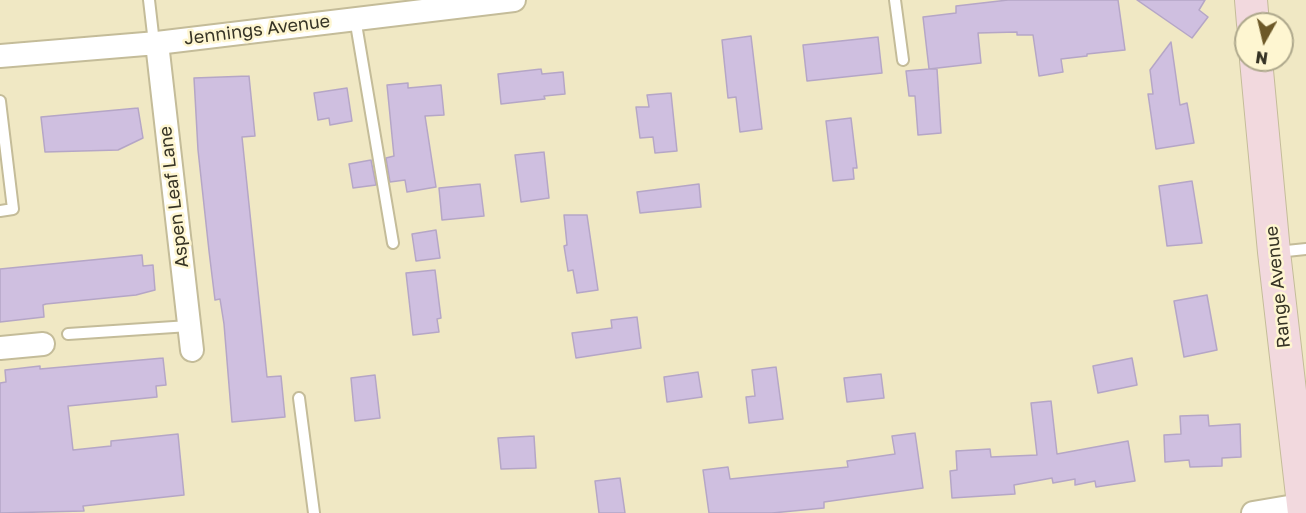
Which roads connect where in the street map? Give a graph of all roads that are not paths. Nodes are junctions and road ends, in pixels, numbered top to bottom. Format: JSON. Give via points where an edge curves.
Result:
{"nodes":[{"id":1,"x":148,"y":0,"type":"edge"},
{"id":2,"x":514,"y":0,"type":"edge"},
{"id":3,"x":895,"y":0,"type":"edge"},
{"id":4,"x":356,"y":18,"type":"junction"},
{"id":5,"x":156,"y":43,"type":"junction"},
{"id":6,"x":0,"y":56,"type":"edge"},
{"id":7,"x":903,"y":60,"type":"dead end"},
{"id":8,"x":1257,"y":72,"type":"edge"},
{"id":9,"x":0,"y":101,"type":"edge"},
{"id":10,"x":0,"y":211,"type":"edge"},
{"id":11,"x":393,"y":243,"type":"dead end"},
{"id":12,"x":1306,"y":249,"type":"edge"},
{"id":13,"x":1274,"y":252,"type":"junction"},
{"id":14,"x":189,"y":326,"type":"junction"},
{"id":15,"x":68,"y":334,"type":"dead end"},
{"id":16,"x":43,"y":344,"type":"dead end"},
{"id":17,"x":0,"y":348,"type":"edge"},
{"id":18,"x":192,"y":350,"type":"dead end"},
{"id":19,"x":299,"y":398,"type":"dead end"},
{"id":20,"x":1302,"y":456,"type":"edge"},
{"id":21,"x":1304,"y":507,"type":"edge"},
{"id":22,"x":314,"y":513,"type":"edge"},
{"id":23,"x":1253,"y":513,"type":"edge"}],
"edges":[{"from":1,"to":5,"type":"lane"},
{"from":2,"to":4,"type":"street","name":"Jennings Avenue"},
{"from":3,"to":7,"type":"lane"},
{"from":4,"to":5,"type":"street","name":"Jennings Avenue"},
{"from":4,"to":11,"type":"lane"},
{"from":5,"to":6,"type":"street","name":"Jennings Avenue"},
{"from":5,"to":14,"type":"street","name":"Aspen Leaf Lane"},
{"from":8,"to":13,"type":"street","name":"Range Avenue"},
{"from":9,"to":10,"type":"lane","via":[[13,209]]},
{"from":12,"to":13,"type":"lane"},
{"from":13,"to":20,"type":"street","name":"Range Avenue"},
{"from":14,"to":15,"type":"lane"},
{"from":14,"to":18,"type":"street","name":"Aspen Leaf Lane"},
{"from":16,"to":17,"type":"street"},
{"from":19,"to":22,"type":"lane"},
{"from":20,"to":21,"type":"street","name":"Range Avenue"},
{"from":21,"to":23,"type":"street"}]}
